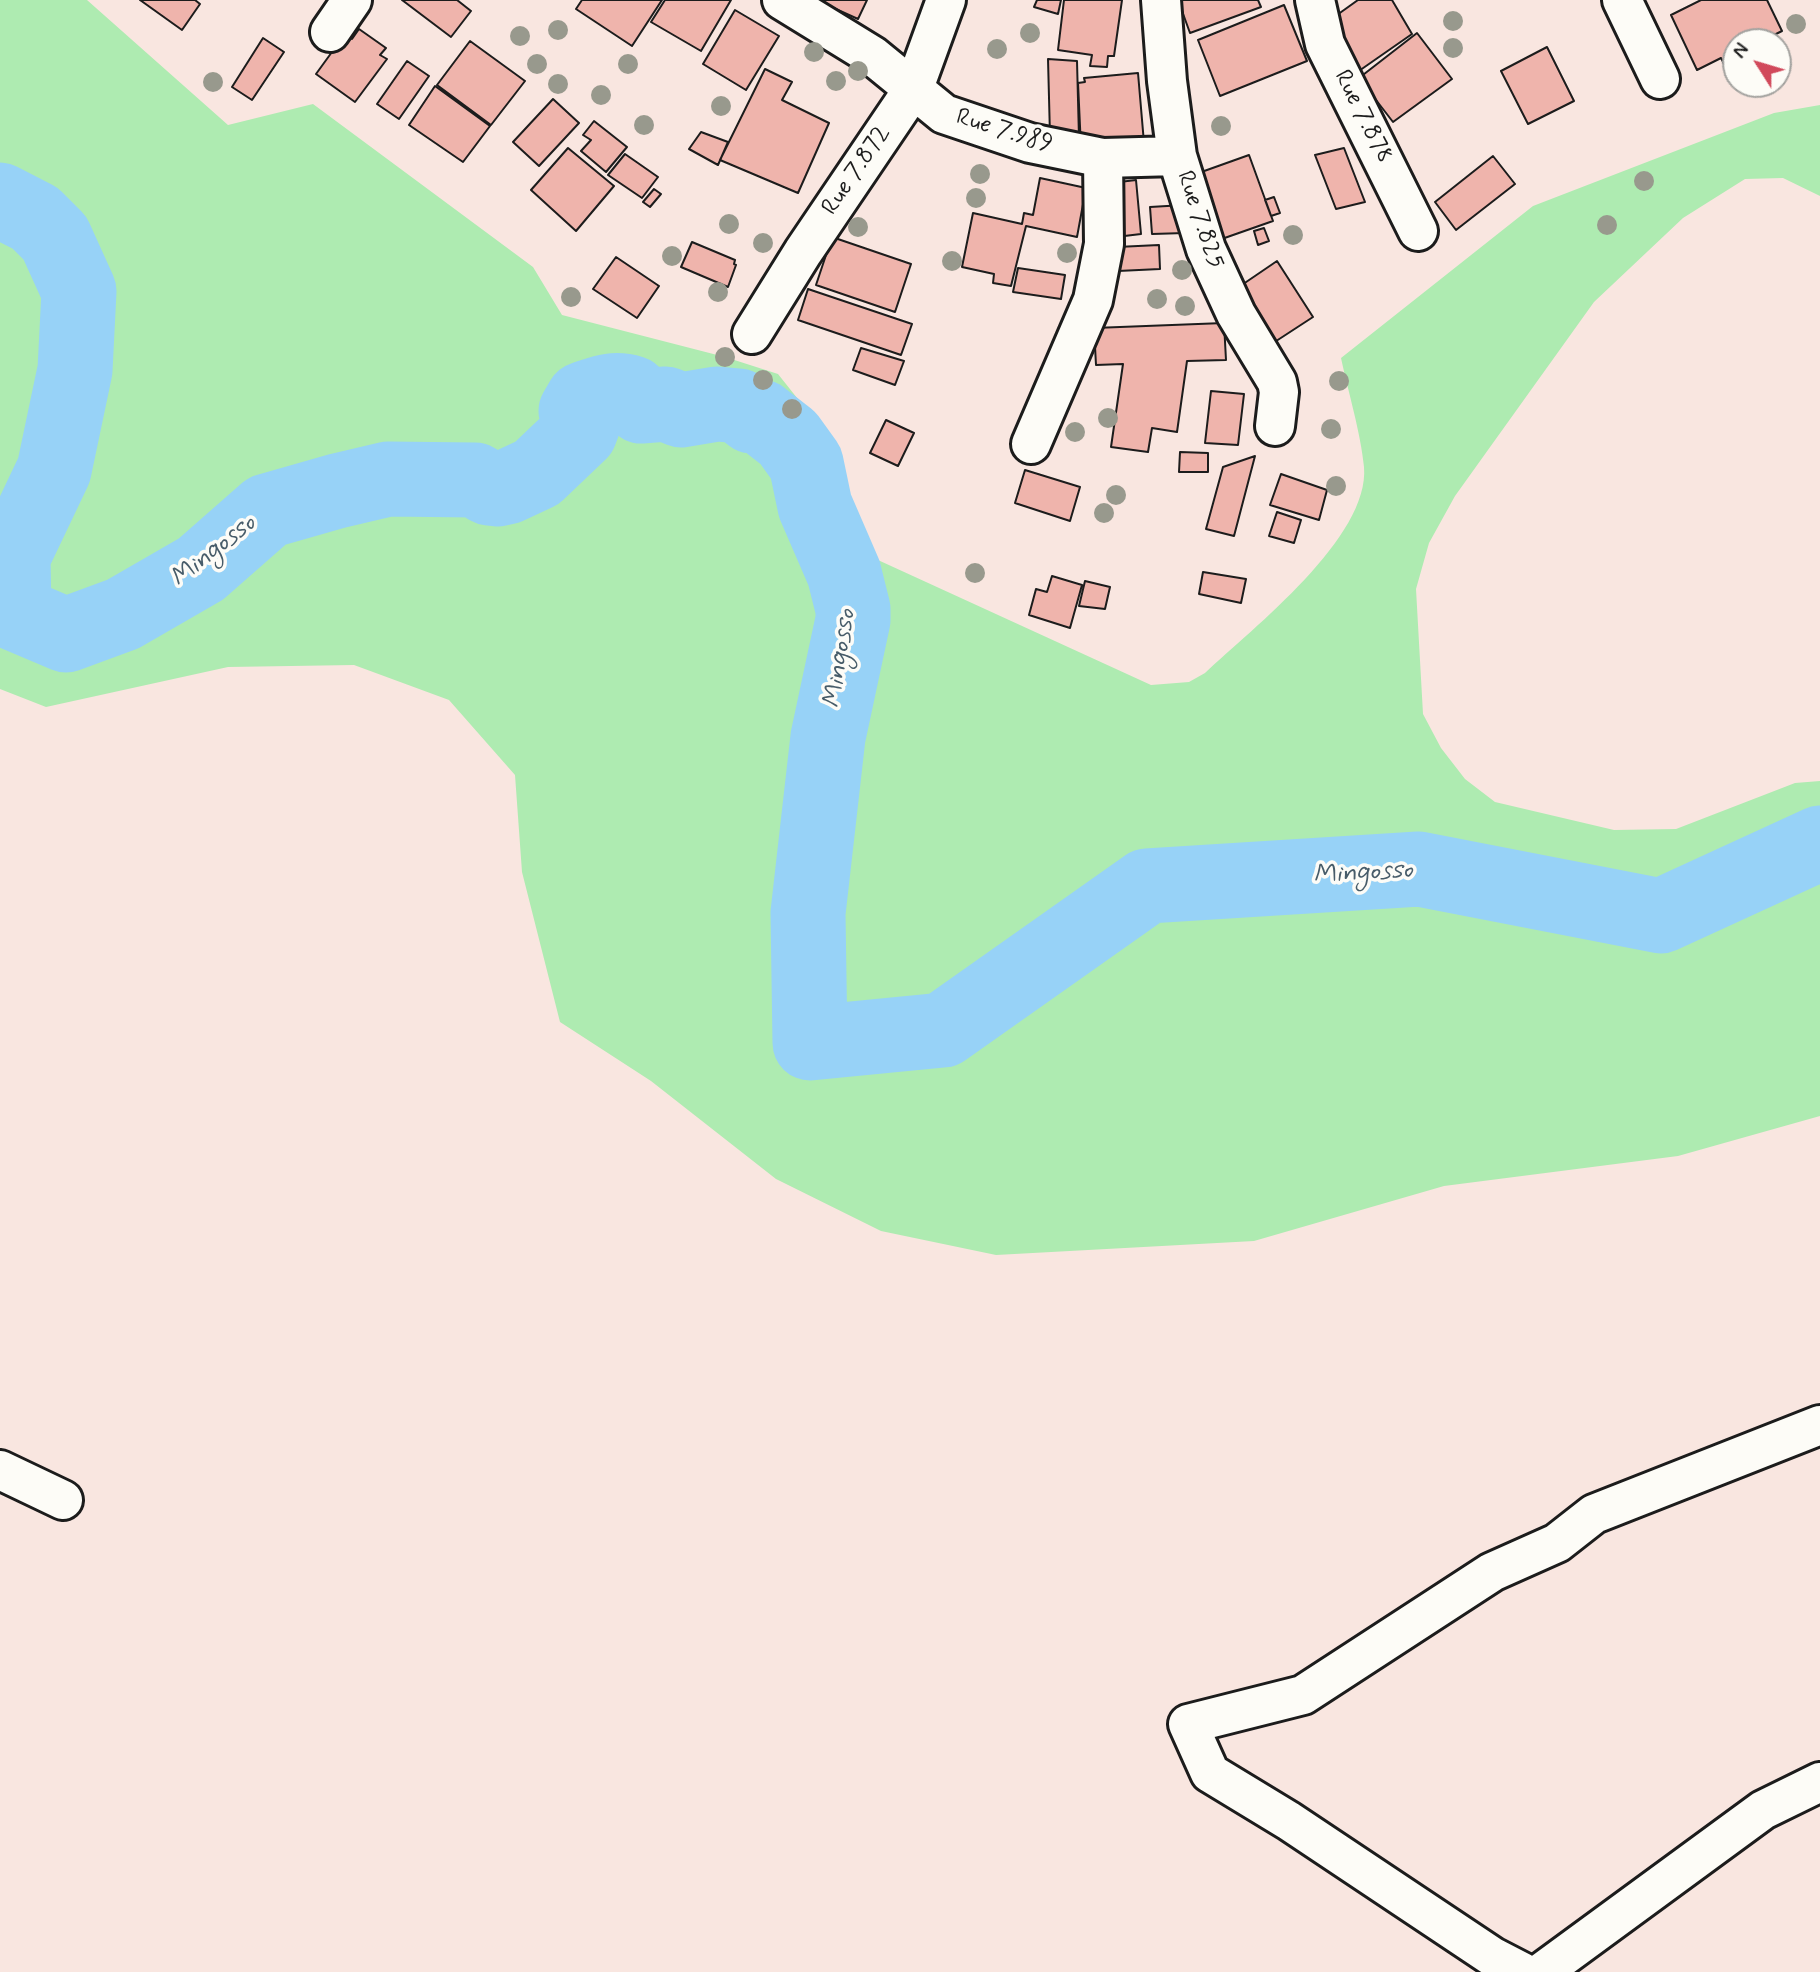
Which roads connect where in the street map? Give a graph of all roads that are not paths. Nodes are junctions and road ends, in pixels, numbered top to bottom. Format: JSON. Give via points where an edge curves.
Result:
{"nodes":[{"id":1,"x":352,"y":0,"type":"edge"},
{"id":2,"x":782,"y":0,"type":"edge"},
{"id":3,"x":946,"y":0,"type":"edge"},
{"id":4,"x":1161,"y":0,"type":"edge"},
{"id":5,"x":1315,"y":0,"type":"edge"},
{"id":6,"x":1622,"y":0,"type":"edge"},
{"id":7,"x":330,"y":32,"type":"dead end"},
{"id":8,"x":1660,"y":79,"type":"dead end"},
{"id":9,"x":914,"y":88,"type":"junction"},
{"id":10,"x":1177,"y":156,"type":"junction"},
{"id":11,"x":1103,"y":158,"type":"junction"},
{"id":12,"x":1418,"y":231,"type":"dead end"},
{"id":13,"x":752,"y":334,"type":"dead end"},
{"id":14,"x":1275,"y":426,"type":"dead end"},
{"id":15,"x":1031,"y":444,"type":"dead end"},
{"id":16,"x":1820,"y":1425,"type":"edge"},
{"id":17,"x":0,"y":1470,"type":"edge"},
{"id":18,"x":63,"y":1500,"type":"dead end"},
{"id":19,"x":1820,"y":1782,"type":"edge"},
{"id":20,"x":1522,"y":1972,"type":"edge"},
{"id":21,"x":1542,"y":1972,"type":"edge"}],
"edges":[{"from":1,"to":7,"type":"street"},
{"from":2,"to":9,"type":"street","name":"Rue 7.989","via":[[873,56]]},
{"from":3,"to":9,"type":"street","name":"Rue 7.872"},
{"from":4,"to":10,"type":"street","name":"Rue 7.825"},
{"from":5,"to":12,"type":"street","name":"Rue 7.878","via":[[1325,44]]},
{"from":6,"to":8,"type":"street"},
{"from":9,"to":11,"type":"street","name":"Rue 7.989","via":[[944,114],[1030,143]]},
{"from":9,"to":13,"type":"street","name":"Rue 7.872"},
{"from":10,"to":11,"type":"street","name":"Rue 7.989"},
{"from":10,"to":14,"type":"street","name":"Rue 7.825","via":[[1206,249],[1236,314],[1277,382]]},
{"from":11,"to":15,"type":"street","via":[[1104,244],[1093,300]]},
{"from":16,"to":20,"type":"street","via":[[1594,1514],[1557,1543],[1492,1572],[1303,1695],[1188,1724],[1210,1773]]},
{"from":17,"to":18,"type":"street"},
{"from":19,"to":21,"type":"street","via":[[1763,1810]]}]}
